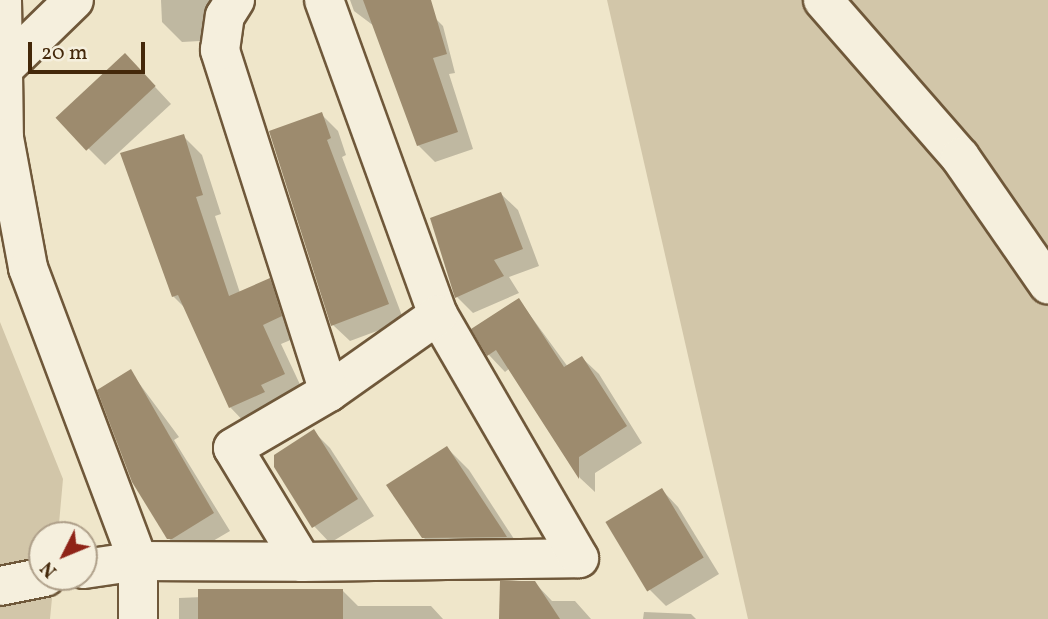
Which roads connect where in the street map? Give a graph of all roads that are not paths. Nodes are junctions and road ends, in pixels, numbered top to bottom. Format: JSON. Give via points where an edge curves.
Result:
{"nodes":[{"id":1,"x":2,"y":0,"type":"edge"},
{"id":2,"x":74,"y":0,"type":"edge"},
{"id":3,"x":236,"y":0,"type":"edge"},
{"id":4,"x":324,"y":0,"type":"edge"},
{"id":5,"x":823,"y":0,"type":"edge"},
{"id":6,"x":2,"y":70,"type":"edge"},
{"id":7,"x":1048,"y":284,"type":"edge"},
{"id":8,"x":438,"y":315,"type":"junction"},
{"id":9,"x":329,"y":392,"type":"junction"},
{"id":10,"x":138,"y":561,"type":"junction"},
{"id":11,"x":302,"y":562,"type":"junction"},
{"id":12,"x":98,"y":567,"type":"edge"},
{"id":13,"x":28,"y":580,"type":"edge"},
{"id":14,"x":0,"y":586,"type":"edge"},
{"id":15,"x":138,"y":619,"type":"edge"}],
"edges":[{"from":1,"to":6,"type":"street"},
{"from":2,"to":6,"type":"street"},
{"from":3,"to":9,"type":"street","via":[[225,16],[220,50]]},
{"from":4,"to":8,"type":"street"},
{"from":5,"to":7,"type":"street","via":[[960,158]]},
{"from":6,"to":10,"type":"street","via":[[4,138],[28,268]]},
{"from":8,"to":9,"type":"street"},
{"from":8,"to":11,"type":"street","via":[[579,558]]},
{"from":9,"to":11,"type":"street","via":[[233,448]]},
{"from":10,"to":11,"type":"street"},
{"from":10,"to":12,"type":"street"},
{"from":10,"to":15,"type":"street"},
{"from":13,"to":14,"type":"street"}]}
